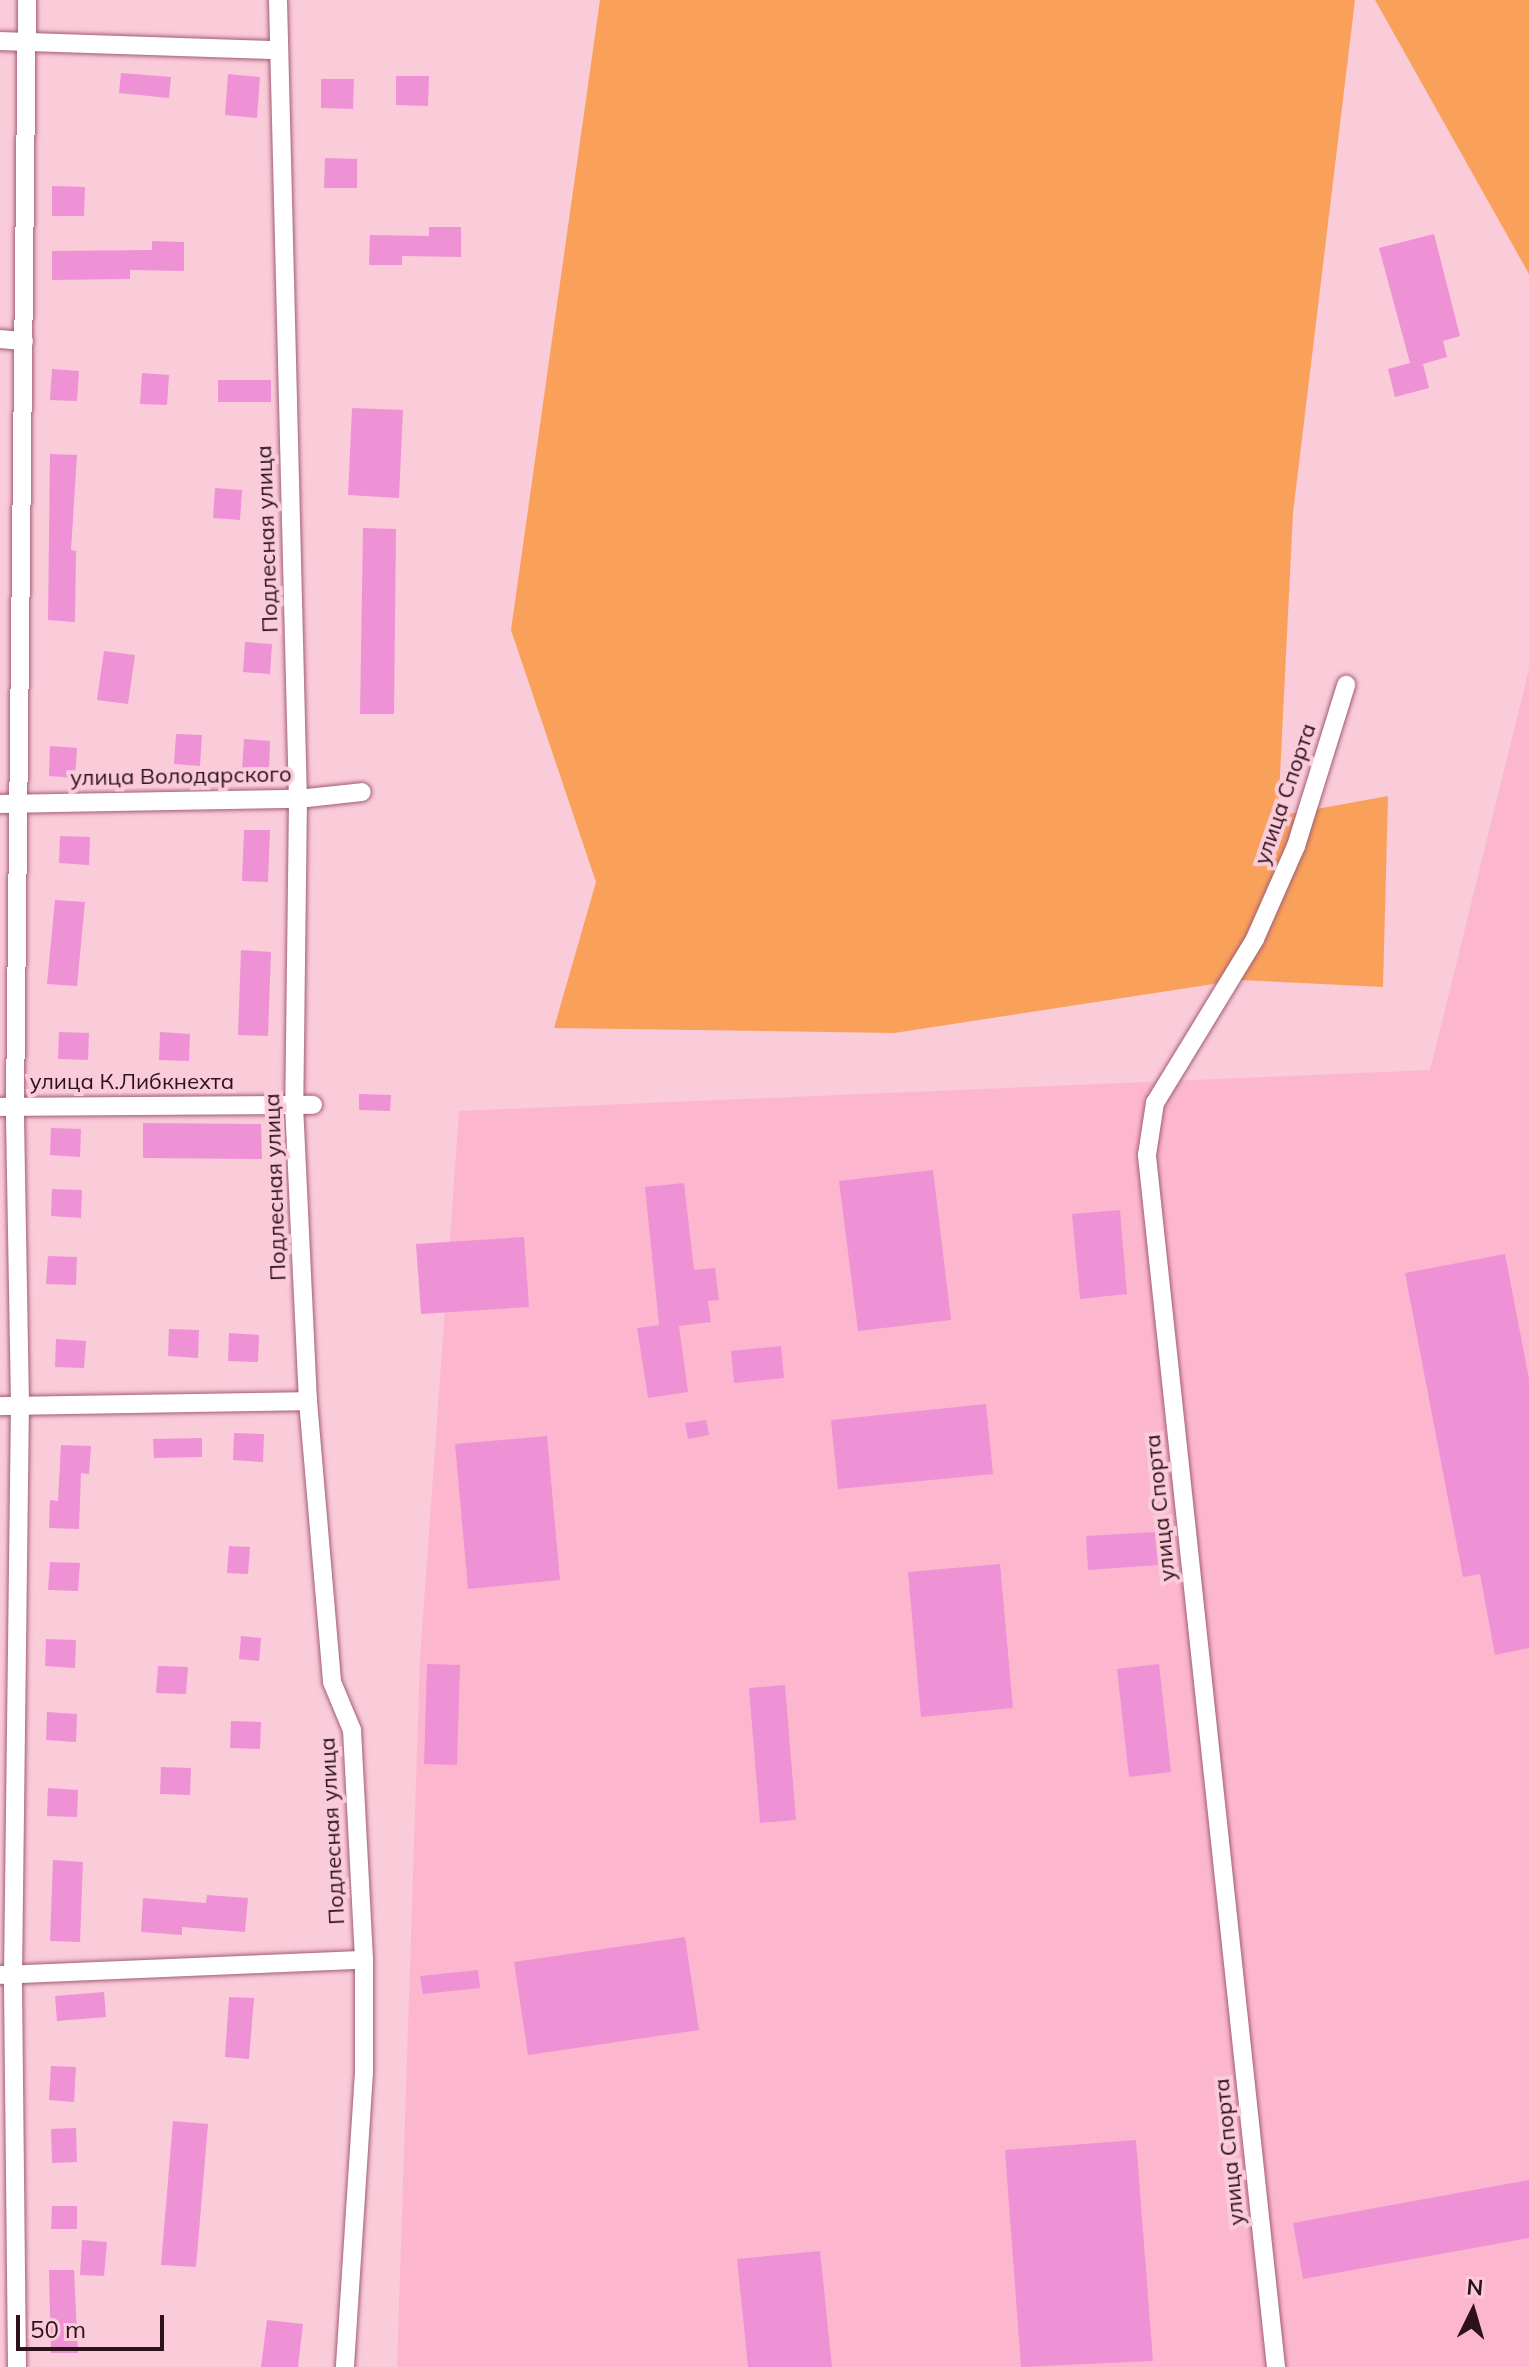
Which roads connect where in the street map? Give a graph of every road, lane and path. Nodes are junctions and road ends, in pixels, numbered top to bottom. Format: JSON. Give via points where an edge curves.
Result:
{"nodes":[{"id":1,"x":27,"y":0,"type":"edge"},
{"id":2,"x":278,"y":0,"type":"edge"},
{"id":3,"x":0,"y":41,"type":"edge"},
{"id":4,"x":26,"y":41,"type":"junction"},
{"id":5,"x":277,"y":50,"type":"junction"},
{"id":6,"x":0,"y":339,"type":"edge"},
{"id":7,"x":24,"y":341,"type":"junction"},
{"id":8,"x":1346,"y":685,"type":"dead end"},
{"id":9,"x":362,"y":792,"type":"dead end"},
{"id":10,"x":298,"y":799,"type":"junction"},
{"id":11,"x":21,"y":801,"type":"junction"},
{"id":12,"x":0,"y":804,"type":"edge"},
{"id":13,"x":303,"y":1105,"type":"junction"},
{"id":14,"x":7,"y":1107,"type":"edge"},
{"id":15,"x":308,"y":1401,"type":"junction"},
{"id":16,"x":20,"y":1404,"type":"junction"},
{"id":17,"x":0,"y":1406,"type":"edge"},
{"id":18,"x":364,"y":1960,"type":"junction"},
{"id":19,"x":7,"y":1975,"type":"edge"},
{"id":20,"x":17,"y":2367,"type":"edge"},
{"id":21,"x":345,"y":2367,"type":"edge"},
{"id":22,"x":1276,"y":2367,"type":"edge"}],
"edges":[{"from":1,"to":4,"type":"street"},
{"from":2,"to":5,"type":"street","name":"Подлесная улица"},
{"from":3,"to":4,"type":"street"},
{"from":4,"to":5,"type":"street"},
{"from":4,"to":7,"type":"street"},
{"from":5,"to":10,"type":"street","name":"Подлесная улица"},
{"from":6,"to":7,"type":"street"},
{"from":7,"to":11,"type":"street"},
{"from":8,"to":22,"type":"street","name":"улица Спорта","via":[[1296,846],[1255,939],[1155,1103],[1147,1155]]},
{"from":9,"to":10,"type":"street","name":"улица Володарского"},
{"from":10,"to":11,"type":"street","name":"улица Володарского"},
{"from":10,"to":13,"type":"street","name":"Подлесная улица"},
{"from":11,"to":12,"type":"street","name":"улица Володарского"},
{"from":11,"to":14,"type":"street"},
{"from":13,"to":14,"type":"street","name":"улица К.Либкнехта"},
{"from":13,"to":15,"type":"street","name":"Подлесная улица"},
{"from":14,"to":16,"type":"street"},
{"from":15,"to":16,"type":"street"},
{"from":15,"to":18,"type":"street","name":"Подлесная улица","via":[[332,1682],[352,1730]]},
{"from":16,"to":17,"type":"street"},
{"from":16,"to":19,"type":"street"},
{"from":18,"to":19,"type":"street"},
{"from":18,"to":21,"type":"street","name":"Подлесная улица","via":[[364,2072]]},
{"from":19,"to":20,"type":"street"}]}
